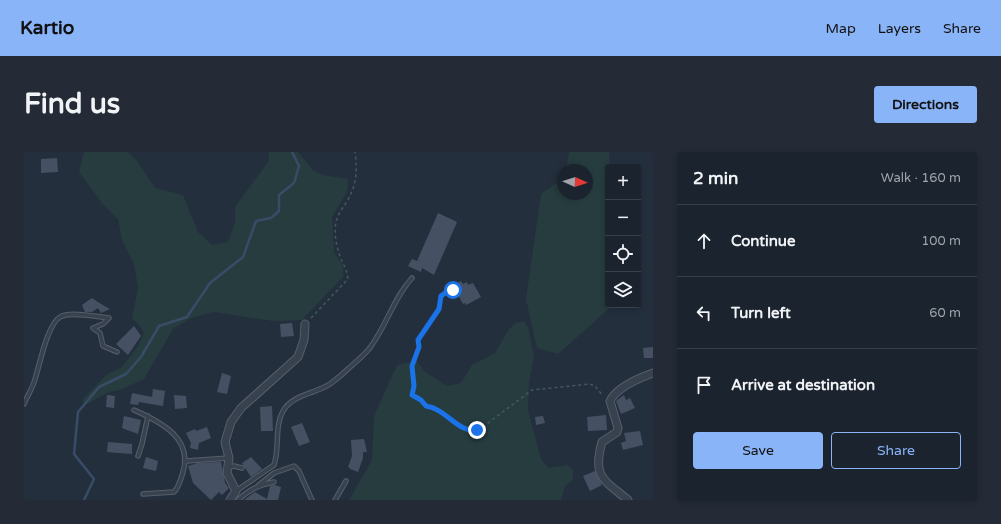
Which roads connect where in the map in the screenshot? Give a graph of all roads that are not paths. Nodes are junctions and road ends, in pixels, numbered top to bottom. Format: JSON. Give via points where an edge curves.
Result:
{"nodes":[{"id":1,"x":412,"y":278,"type":"dead end"},
{"id":2,"x":305,"y":324,"type":"road end"},
{"id":3,"x":117,"y":352,"type":"dead end"},
{"id":4,"x":653,"y":373,"type":"edge"},
{"id":5,"x":24,"y":404,"type":"edge"},
{"id":6,"x":134,"y":410,"type":"dead end"},
{"id":7,"x":148,"y":416,"type":"junction"},
{"id":8,"x":138,"y":456,"type":"dead end"},
{"id":9,"x":228,"y":458,"type":"junction"},
{"id":10,"x":186,"y":462,"type":"junction"},
{"id":11,"x":228,"y":468,"type":"junction"},
{"id":12,"x":242,"y":468,"type":"dead end"},
{"id":13,"x":346,"y":481,"type":"dead end"},
{"id":14,"x":274,"y":482,"type":"dead end"},
{"id":15,"x":259,"y":485,"type":"junction"},
{"id":16,"x":236,"y":490,"type":"junction"},
{"id":17,"x":143,"y":494,"type":"dead end"},
{"id":18,"x":230,"y":500,"type":"edge"},
{"id":19,"x":238,"y":500,"type":"edge"},
{"id":20,"x":312,"y":500,"type":"edge"},
{"id":21,"x":335,"y":500,"type":"edge"},
{"id":22,"x":628,"y":500,"type":"edge"}],
"edges":[{"from":1,"to":16,"type":"lane","via":[[369,348],[355,363],[330,384],[302,396],[288,406],[280,418],[274,465]]},
{"from":2,"to":9,"type":"street","via":[[304,340],[298,357],[235,414],[225,442]]},
{"from":3,"to":5,"type":"lane","via":[[103,346],[102,336],[93,328],[109,318],[77,315],[60,317],[42,352],[35,381]]},
{"from":4,"to":22,"type":"street","via":[[614,395],[610,401],[617,432],[602,442],[599,451],[601,477]]},
{"from":6,"to":7,"type":"lane"},
{"from":7,"to":8,"type":"lane"},
{"from":7,"to":10,"type":"lane","via":[[181,441]]},
{"from":9,"to":10,"type":"lane"},
{"from":9,"to":11,"type":"street"},
{"from":10,"to":17,"type":"lane","via":[[181,481],[174,492]]},
{"from":11,"to":12,"type":"lane"},
{"from":11,"to":16,"type":"street","via":[[227,474]]},
{"from":13,"to":21,"type":"lane"},
{"from":14,"to":15,"type":"lane"},
{"from":15,"to":19,"type":"lane"},
{"from":15,"to":20,"type":"lane","via":[[274,473],[294,466],[299,471]]},
{"from":16,"to":18,"type":"street"}]}
